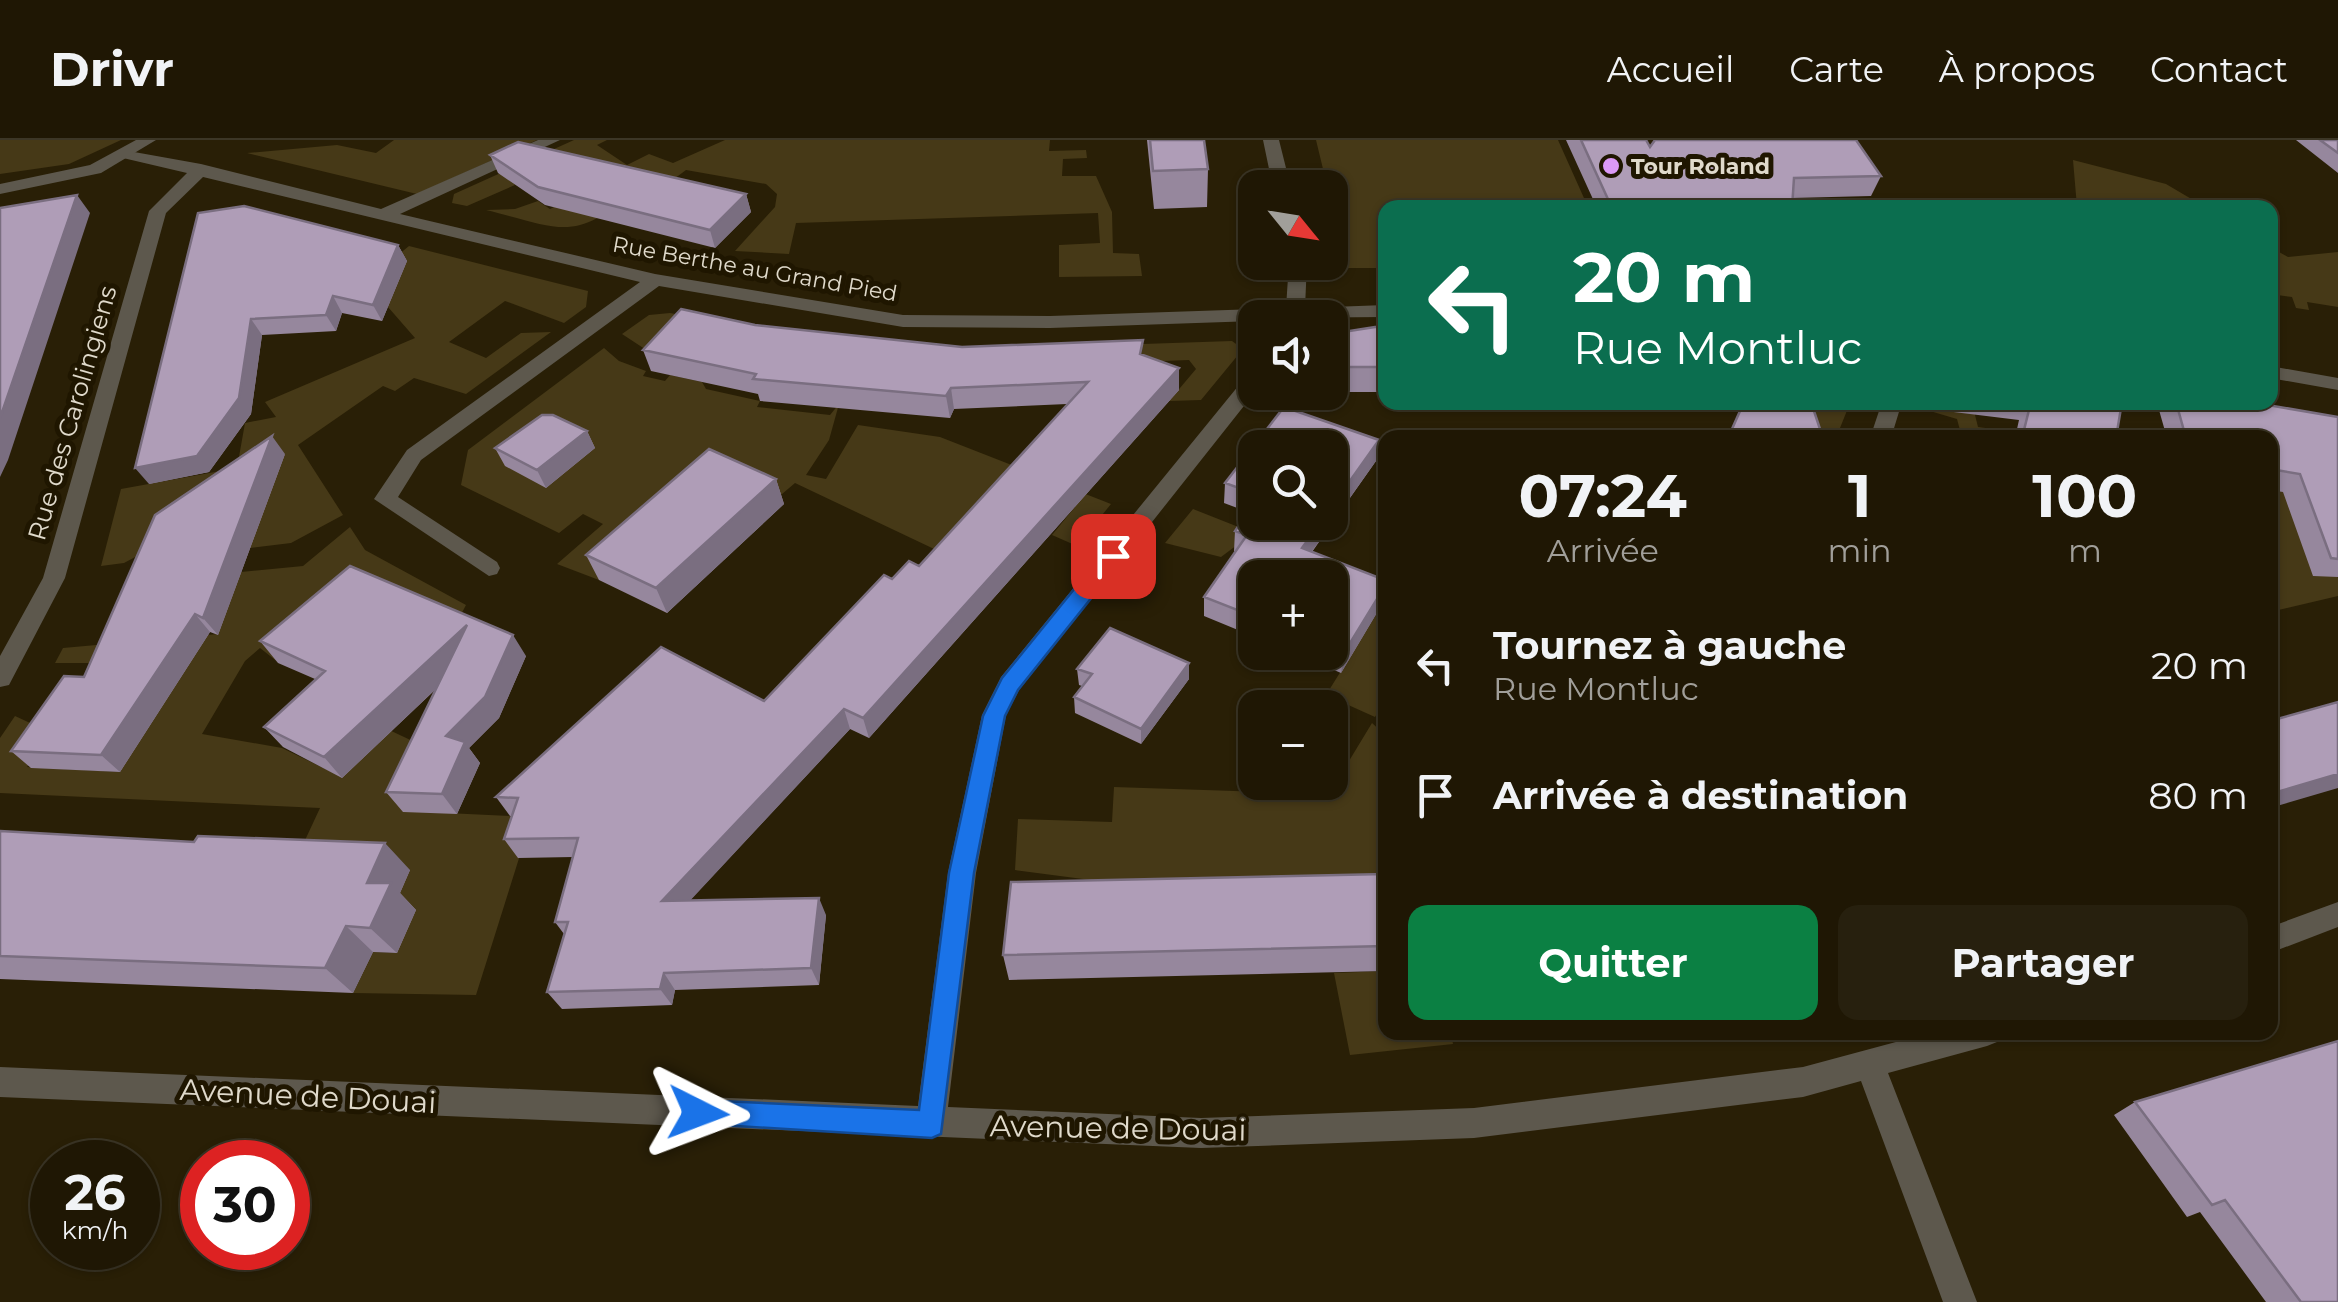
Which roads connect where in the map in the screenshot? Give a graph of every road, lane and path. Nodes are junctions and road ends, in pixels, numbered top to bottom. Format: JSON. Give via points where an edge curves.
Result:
{"nodes":[{"id":1,"x":148,"y":140,"type":"edge"},
{"id":2,"x":552,"y":140,"type":"edge"},
{"id":3,"x":1272,"y":140,"type":"edge"},
{"id":4,"x":129,"y":154,"type":"junction"},
{"id":5,"x":201,"y":169,"type":"junction"},
{"id":6,"x":1278,"y":170,"type":"edge"},
{"id":7,"x":0,"y":188,"type":"edge"},
{"id":8,"x":387,"y":213,"type":"junction"},
{"id":9,"x":654,"y":280,"type":"junction"},
{"id":10,"x":1378,"y":311,"type":"edge"},
{"id":11,"x":1348,"y":313,"type":"edge"},
{"id":12,"x":1238,"y":317,"type":"edge"},
{"id":13,"x":2278,"y":373,"type":"edge"},
{"id":14,"x":2338,"y":384,"type":"edge"},
{"id":15,"x":1238,"y":401,"type":"edge"},
{"id":16,"x":489,"y":568,"type":"dead end"},
{"id":17,"x":0,"y":678,"type":"edge"},
{"id":18,"x":2338,"y":914,"type":"edge"},
{"id":19,"x":2278,"y":937,"type":"edge"},
{"id":20,"x":1958,"y":1040,"type":"edge"},
{"id":21,"x":1870,"y":1064,"type":"junction"},
{"id":22,"x":0,"y":1082,"type":"edge"},
{"id":23,"x":932,"y":1124,"type":"junction"},
{"id":24,"x":1960,"y":1302,"type":"edge"}],
"edges":[{"from":1,"to":4,"type":"street"},
{"from":2,"to":8,"type":"street"},
{"from":3,"to":6,"type":"street"},
{"from":4,"to":5,"type":"street","name":"Rue Berthe au Grand Pied"},
{"from":4,"to":7,"type":"street","via":[[64,178]]},
{"from":5,"to":8,"type":"street","name":"Rue Berthe au Grand Pied"},
{"from":5,"to":17,"type":"street","name":"Rue des Carolingiens","via":[[158,212],[54,578]]},
{"from":8,"to":9,"type":"street","name":"Rue Berthe au Grand Pied"},
{"from":9,"to":12,"type":"street","name":"Rue Berthe au Grand Pied","via":[[902,321]]},
{"from":9,"to":16,"type":"street","via":[[414,455],[385,499]]},
{"from":10,"to":11,"type":"street","name":"Rue Berthe au Grand Pied"},
{"from":13,"to":14,"type":"street"},
{"from":15,"to":23,"type":"street","via":[[1010,684],[994,716],[962,873]]},
{"from":18,"to":19,"type":"street"},
{"from":20,"to":21,"type":"street","name":"Avenue de Douai"},
{"from":21,"to":23,"type":"street","name":"Avenue de Douai","via":[[1803,1082],[1474,1123],[1202,1134]]},
{"from":21,"to":24,"type":"street"},
{"from":22,"to":23,"type":"street","name":"Avenue de Douai"}]}
